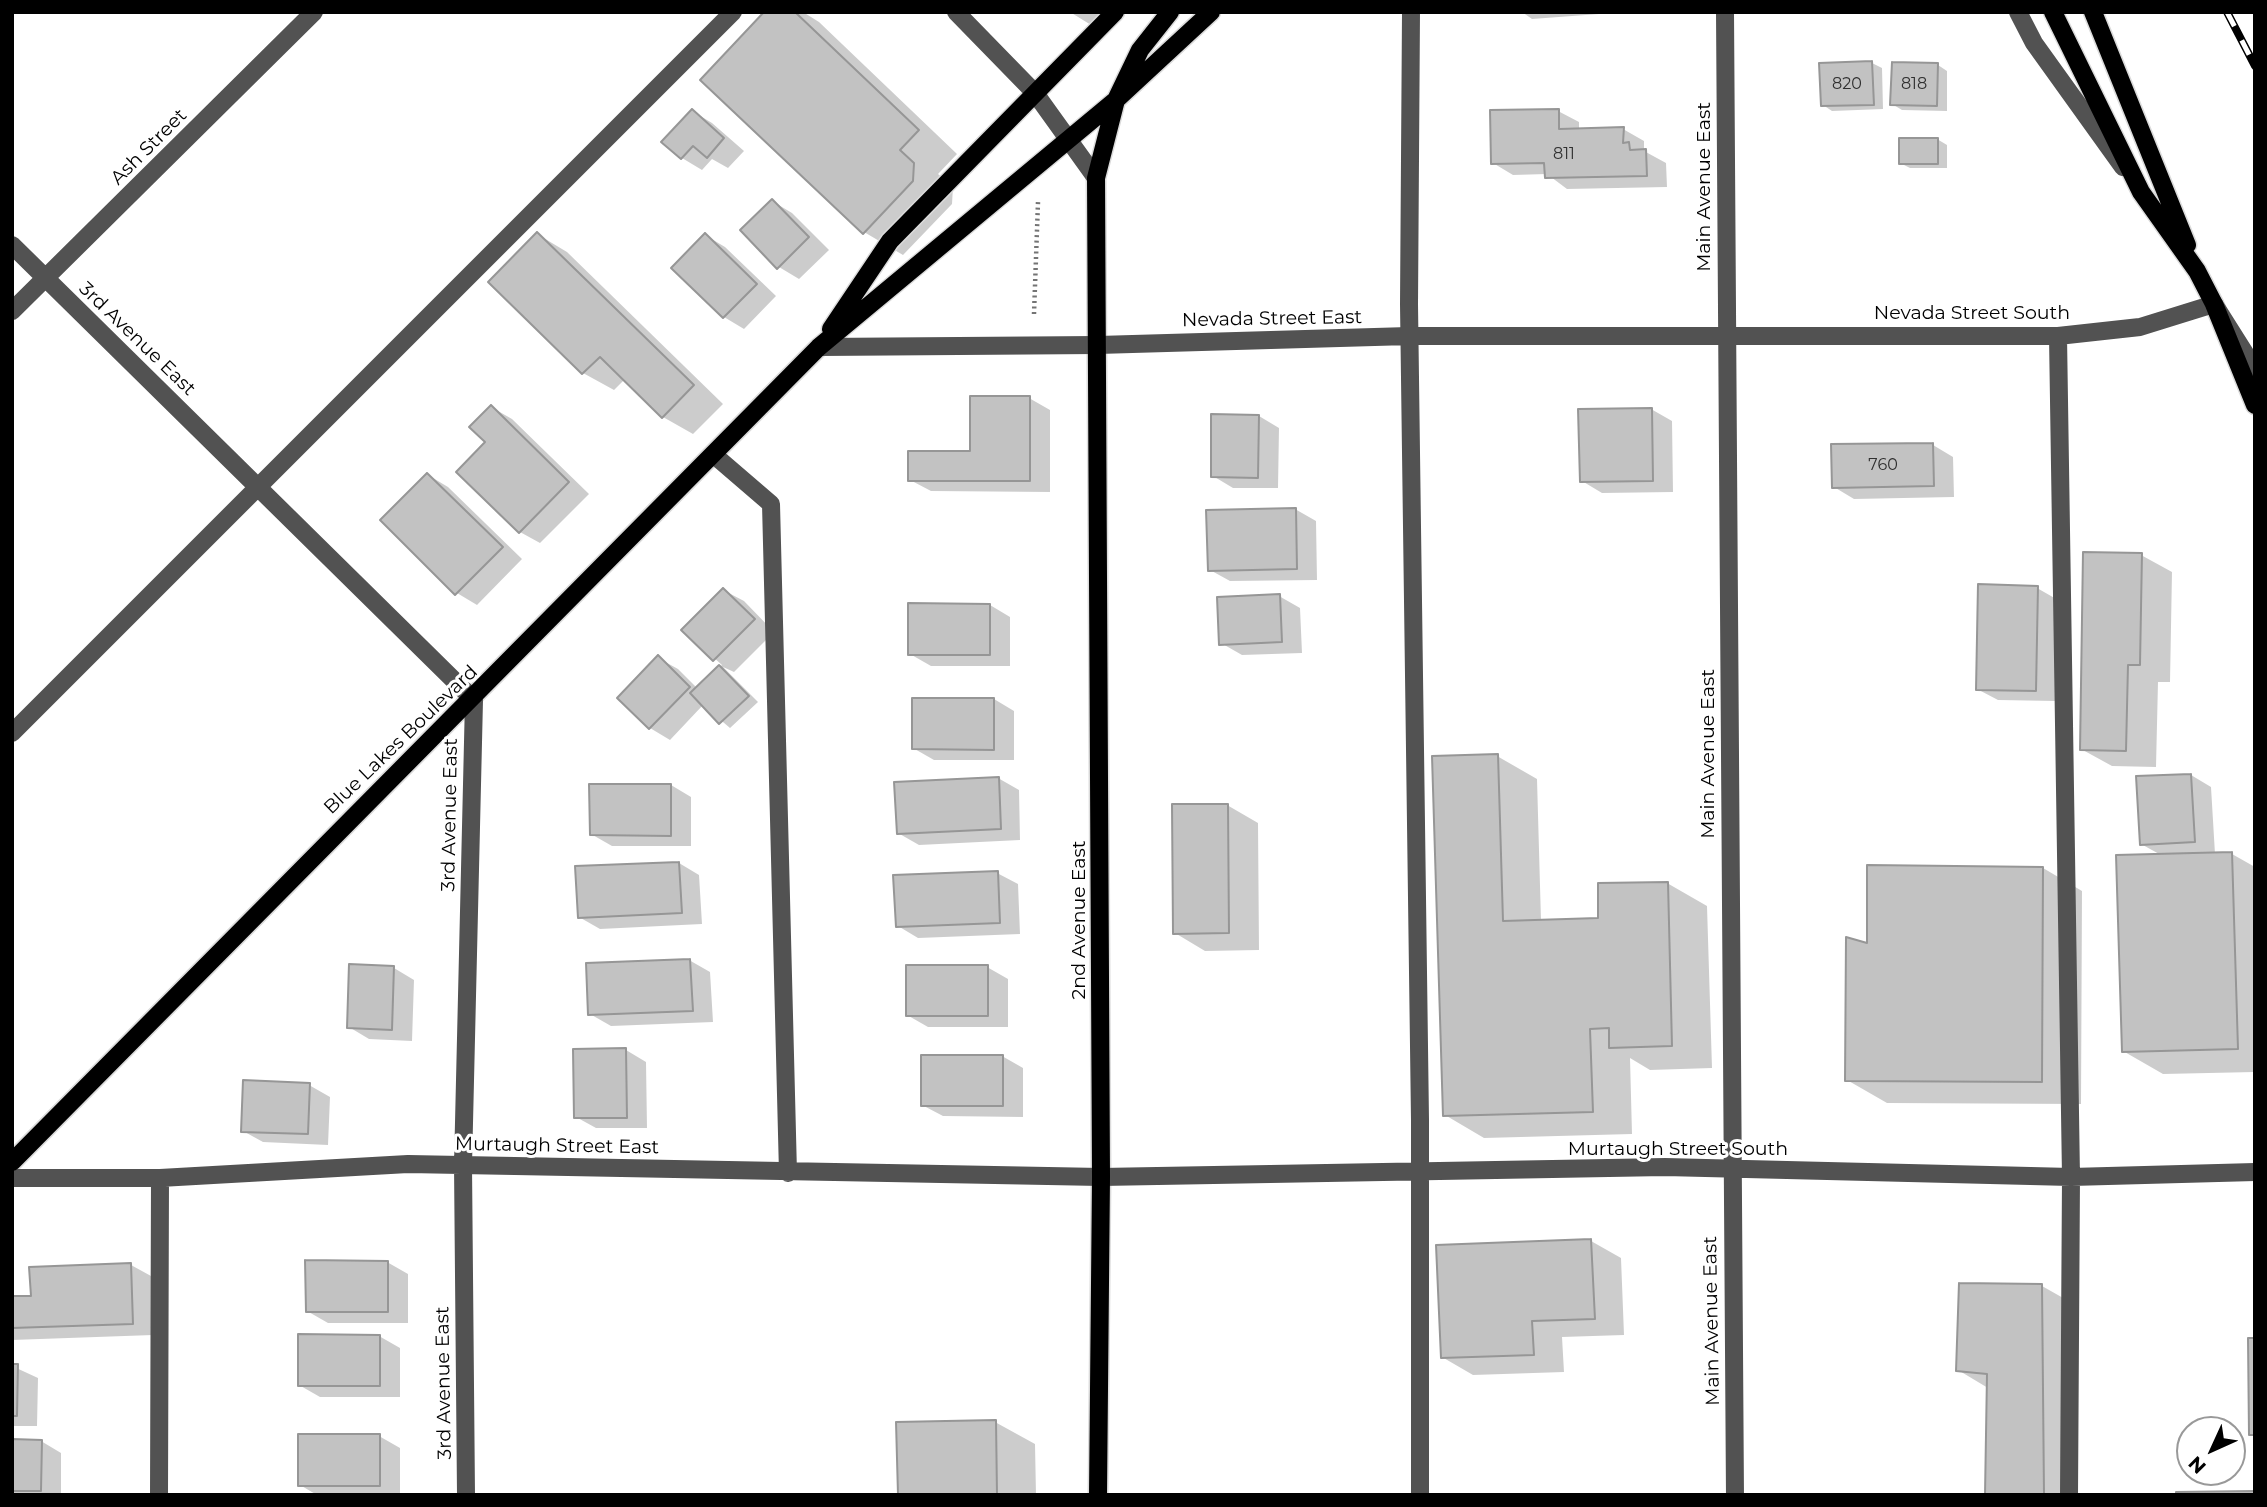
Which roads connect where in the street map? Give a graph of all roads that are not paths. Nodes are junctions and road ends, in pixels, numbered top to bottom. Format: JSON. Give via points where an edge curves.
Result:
{"nodes":[{"id":1,"x":314,"y":12,"type":"edge"},
{"id":2,"x":733,"y":12,"type":"edge"},
{"id":3,"x":956,"y":12,"type":"edge"},
{"id":4,"x":1115,"y":12,"type":"edge"},
{"id":5,"x":1170,"y":12,"type":"edge"},
{"id":6,"x":1212,"y":12,"type":"edge"},
{"id":7,"x":1412,"y":12,"type":"edge"},
{"id":8,"x":1725,"y":12,"type":"edge"},
{"id":9,"x":2018,"y":12,"type":"edge"},
{"id":10,"x":2053,"y":12,"type":"edge"},
{"id":11,"x":2094,"y":12,"type":"edge"},
{"id":12,"x":1035,"y":93,"type":"junction"},
{"id":13,"x":1116,"y":100,"type":"junction"},
{"id":14,"x":1070,"y":140,"type":"junction"},
{"id":15,"x":1096,"y":178,"type":"junction"},
{"id":16,"x":2141,"y":192,"type":"junction"},
{"id":17,"x":12,"y":246,"type":"edge"},
{"id":18,"x":2197,"y":271,"type":"junction"},
{"id":19,"x":45,"y":279,"type":"junction"},
{"id":20,"x":2214,"y":304,"type":"junction"},
{"id":21,"x":12,"y":311,"type":"edge"},
{"id":22,"x":1726,"y":334,"type":"junction"},
{"id":23,"x":1409,"y":336,"type":"junction"},
{"id":24,"x":2058,"y":336,"type":"junction"},
{"id":25,"x":1098,"y":345,"type":"junction"},
{"id":26,"x":820,"y":347,"type":"junction"},
{"id":27,"x":2255,"y":369,"type":"edge"},
{"id":28,"x":2255,"y":405,"type":"edge"},
{"id":29,"x":714,"y":455,"type":"junction"},
{"id":30,"x":259,"y":488,"type":"junction"},
{"id":31,"x":474,"y":700,"type":"junction"},
{"id":32,"x":12,"y":733,"type":"edge"},
{"id":33,"x":12,"y":1162,"type":"edge"},
{"id":34,"x":463,"y":1165,"type":"junction"},
{"id":35,"x":1731,"y":1169,"type":"junction"},
{"id":36,"x":2255,"y":1172,"type":"edge"},
{"id":37,"x":788,"y":1173,"type":"junction"},
{"id":38,"x":1420,"y":1173,"type":"junction"},
{"id":39,"x":1101,"y":1177,"type":"junction"},
{"id":40,"x":2071,"y":1177,"type":"junction"},
{"id":41,"x":12,"y":1178,"type":"edge"},
{"id":42,"x":160,"y":1178,"type":"junction"},
{"id":43,"x":159,"y":1495,"type":"edge"},
{"id":44,"x":466,"y":1495,"type":"edge"},
{"id":45,"x":1098,"y":1495,"type":"edge"},
{"id":46,"x":1420,"y":1495,"type":"edge"},
{"id":47,"x":1735,"y":1495,"type":"edge"},
{"id":48,"x":2069,"y":1495,"type":"edge"}],
"edges":[{"from":1,"to":19,"type":"street","name":"Ash Street"},
{"from":2,"to":30,"type":"street"},
{"from":3,"to":12,"type":"street"},
{"from":4,"to":12,"type":"main road"},
{"from":5,"to":13,"type":"main road","via":[[1140,50]]},
{"from":6,"to":13,"type":"main road"},
{"from":7,"to":23,"type":"street"},
{"from":8,"to":22,"type":"street","name":"Main Avenue East"},
{"from":9,"to":16,"type":"street","via":[[2034,43]]},
{"from":10,"to":16,"type":"main road"},
{"from":11,"to":18,"type":"main road"},
{"from":12,"to":14,"type":"street"},
{"from":12,"to":26,"type":"main road","via":[[890,241]]},
{"from":13,"to":14,"type":"main road"},
{"from":13,"to":15,"type":"main road","name":"2nd Avenue East"},
{"from":14,"to":15,"type":"street"},
{"from":14,"to":26,"type":"main road"},
{"from":15,"to":25,"type":"main road","name":"2nd Avenue East"},
{"from":16,"to":18,"type":"main road"},
{"from":17,"to":19,"type":"street","name":"3rd Avenue East"},
{"from":18,"to":20,"type":"main road"},
{"from":19,"to":21,"type":"street","name":"Ash Street"},
{"from":19,"to":30,"type":"street","name":"3rd Avenue East"},
{"from":20,"to":24,"type":"street","name":"Nevada Street South","via":[[2140,327]]},
{"from":20,"to":27,"type":"street"},
{"from":20,"to":28,"type":"main road"},
{"from":22,"to":23,"type":"street","name":"Nevada Street East"},
{"from":22,"to":24,"type":"street","name":"Nevada Street South"},
{"from":22,"to":35,"type":"street","name":"Main Avenue East"},
{"from":23,"to":25,"type":"street","name":"Nevada Street East"},
{"from":23,"to":38,"type":"street"},
{"from":24,"to":40,"type":"street"},
{"from":25,"to":26,"type":"street","name":"Nevada Street East"},
{"from":25,"to":39,"type":"main road","name":"2nd Avenue East"},
{"from":26,"to":29,"type":"main road","name":"Blue Lakes Boulevard"},
{"from":29,"to":31,"type":"main road","name":"Blue Lakes Boulevard"},
{"from":29,"to":37,"type":"street","via":[[771,504]]},
{"from":30,"to":31,"type":"street","name":"3rd Avenue East"},
{"from":30,"to":32,"type":"street"},
{"from":31,"to":33,"type":"main road","name":"Blue Lakes Boulevard","via":[[369,800]]},
{"from":31,"to":34,"type":"street","name":"3rd Avenue East"},
{"from":34,"to":37,"type":"street","name":"Murtaugh Street East"},
{"from":34,"to":42,"type":"street","name":"Murtaugh Street East"},
{"from":34,"to":44,"type":"street","name":"3rd Avenue East"},
{"from":35,"to":38,"type":"street","name":"Murtaugh Street South"},
{"from":35,"to":40,"type":"street","name":"Murtaugh Street South"},
{"from":35,"to":47,"type":"street","name":"Main Avenue East"},
{"from":36,"to":40,"type":"street","name":"Murtaugh Street South"},
{"from":37,"to":39,"type":"street","name":"Murtaugh Street East"},
{"from":38,"to":39,"type":"street","name":"Murtaugh Street South"},
{"from":38,"to":46,"type":"street"},
{"from":39,"to":45,"type":"main road","name":"2nd Avenue East"},
{"from":40,"to":48,"type":"street"},
{"from":41,"to":42,"type":"street","name":"Murtaugh Street East"},
{"from":42,"to":43,"type":"street"}]}
